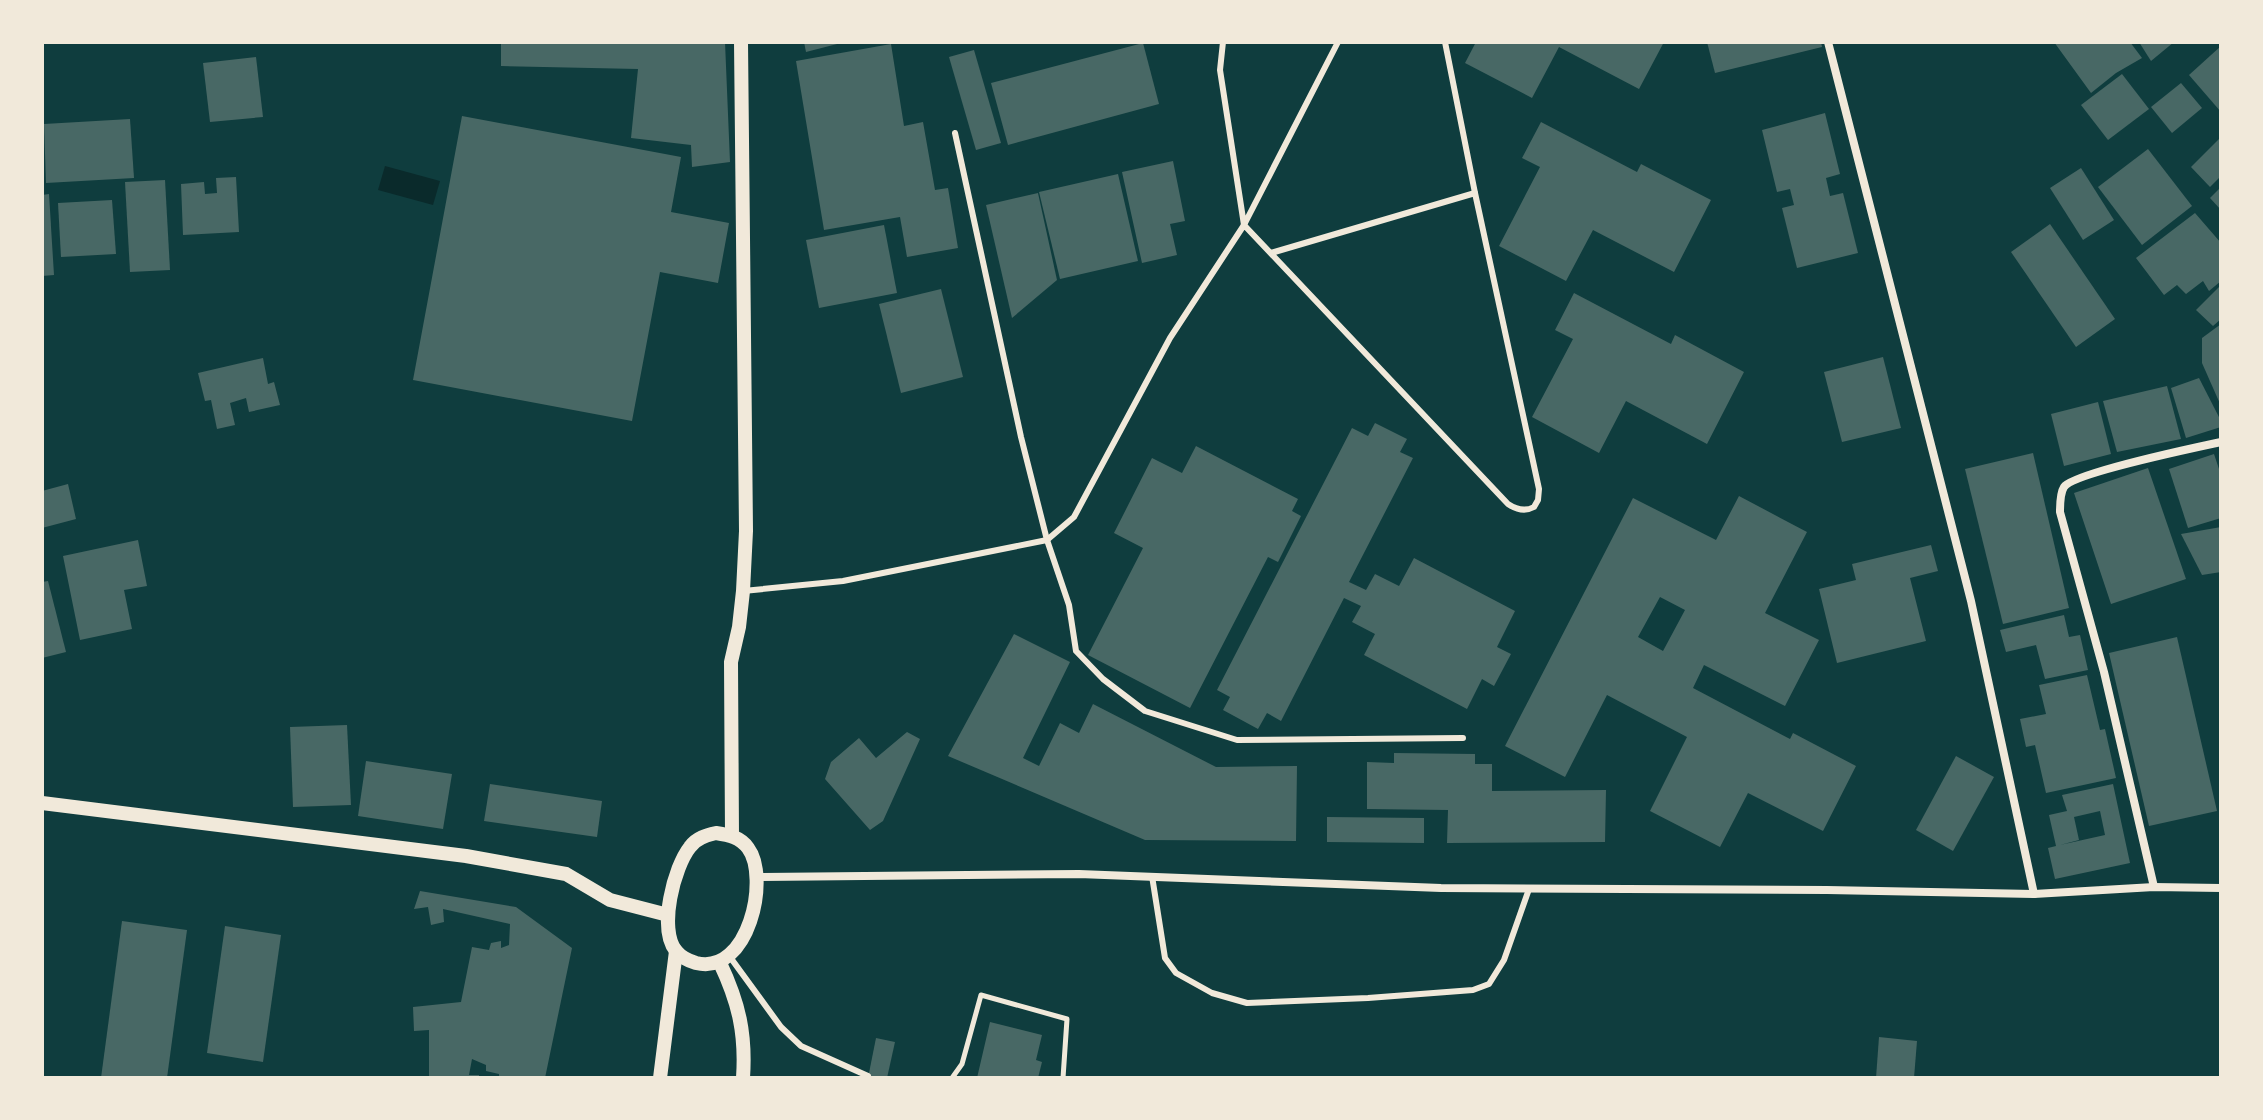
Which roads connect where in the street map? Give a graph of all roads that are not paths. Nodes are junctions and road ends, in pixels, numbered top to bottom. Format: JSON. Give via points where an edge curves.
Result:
{"nodes":[{"id":1,"x":741,"y":42,"type":"edge"},
{"id":2,"x":1223,"y":42,"type":"edge"},
{"id":3,"x":1338,"y":42,"type":"edge"},
{"id":4,"x":1445,"y":42,"type":"edge"},
{"id":5,"x":1828,"y":42,"type":"edge"},
{"id":6,"x":955,"y":133,"type":"dead end"},
{"id":7,"x":1475,"y":193,"type":"junction"},
{"id":8,"x":1244,"y":225,"type":"junction"},
{"id":9,"x":1271,"y":253,"type":"junction"},
{"id":10,"x":2221,"y":442,"type":"edge"},
{"id":11,"x":1047,"y":540,"type":"junction"},
{"id":12,"x":743,"y":591,"type":"junction"},
{"id":13,"x":1463,"y":738,"type":"dead end"},
{"id":14,"x":42,"y":803,"type":"edge"},
{"id":15,"x":732,"y":835,"type":"junction"},
{"id":16,"x":1152,"y":876,"type":"junction"},
{"id":17,"x":756,"y":877,"type":"junction"},
{"id":18,"x":2154,"y":887,"type":"junction"},
{"id":19,"x":2221,"y":888,"type":"edge"},
{"id":20,"x":1529,"y":889,"type":"junction"},
{"id":21,"x":2034,"y":894,"type":"junction"},
{"id":22,"x":668,"y":915,"type":"junction"},
{"id":23,"x":676,"y":951,"type":"junction"},
{"id":24,"x":725,"y":960,"type":"junction"},
{"id":25,"x":868,"y":1076,"type":"dead end"},
{"id":26,"x":660,"y":1078,"type":"edge"},
{"id":27,"x":743,"y":1078,"type":"edge"}],
"edges":[{"from":1,"to":12,"type":"street"},
{"from":2,"to":8,"type":"lane","via":[[1220,70]]},
{"from":3,"to":8,"type":"lane"},
{"from":4,"to":7,"type":"lane"},
{"from":5,"to":21,"type":"street","via":[[1971,601]]},
{"from":6,"to":11,"type":"lane"},
{"from":7,"to":9,"type":"lane"},
{"from":7,"to":9,"type":"lane","via":[[1539,489],[1529,510],[1508,504]]},
{"from":8,"to":9,"type":"lane"},
{"from":8,"to":11,"type":"lane","via":[[1170,338],[1074,517]]},
{"from":10,"to":18,"type":"street","via":[[2070,481],[2061,496],[2060,512]]},
{"from":11,"to":12,"type":"lane","via":[[843,581]]},
{"from":11,"to":13,"type":"lane","via":[[1069,605],[1076,651],[1145,711],[1237,740]]},
{"from":12,"to":15,"type":"street","via":[[731,662]]},
{"from":14,"to":22,"type":"street","via":[[466,856],[566,874],[610,900]]},
{"from":15,"to":17,"type":"street","via":[[750,849]]},
{"from":15,"to":22,"type":"street","via":[[716,833],[690,846]]},
{"from":16,"to":17,"type":"street"},
{"from":16,"to":20,"type":"street"},
{"from":16,"to":20,"type":"lane","via":[[1165,958],[1176,973],[1212,993],[1247,1003],[1473,990],[1489,984],[1504,960]]},
{"from":17,"to":24,"type":"street","via":[[748,926],[738,948]]},
{"from":18,"to":19,"type":"street"},
{"from":18,"to":21,"type":"street"},
{"from":20,"to":21,"type":"street"},
{"from":22,"to":23,"type":"street"},
{"from":23,"to":24,"type":"street","via":[[704,965]]},
{"from":23,"to":26,"type":"street"},
{"from":24,"to":25,"type":"lane","via":[[801,1046]]},
{"from":24,"to":27,"type":"street","via":[[741,1017]]}]}
